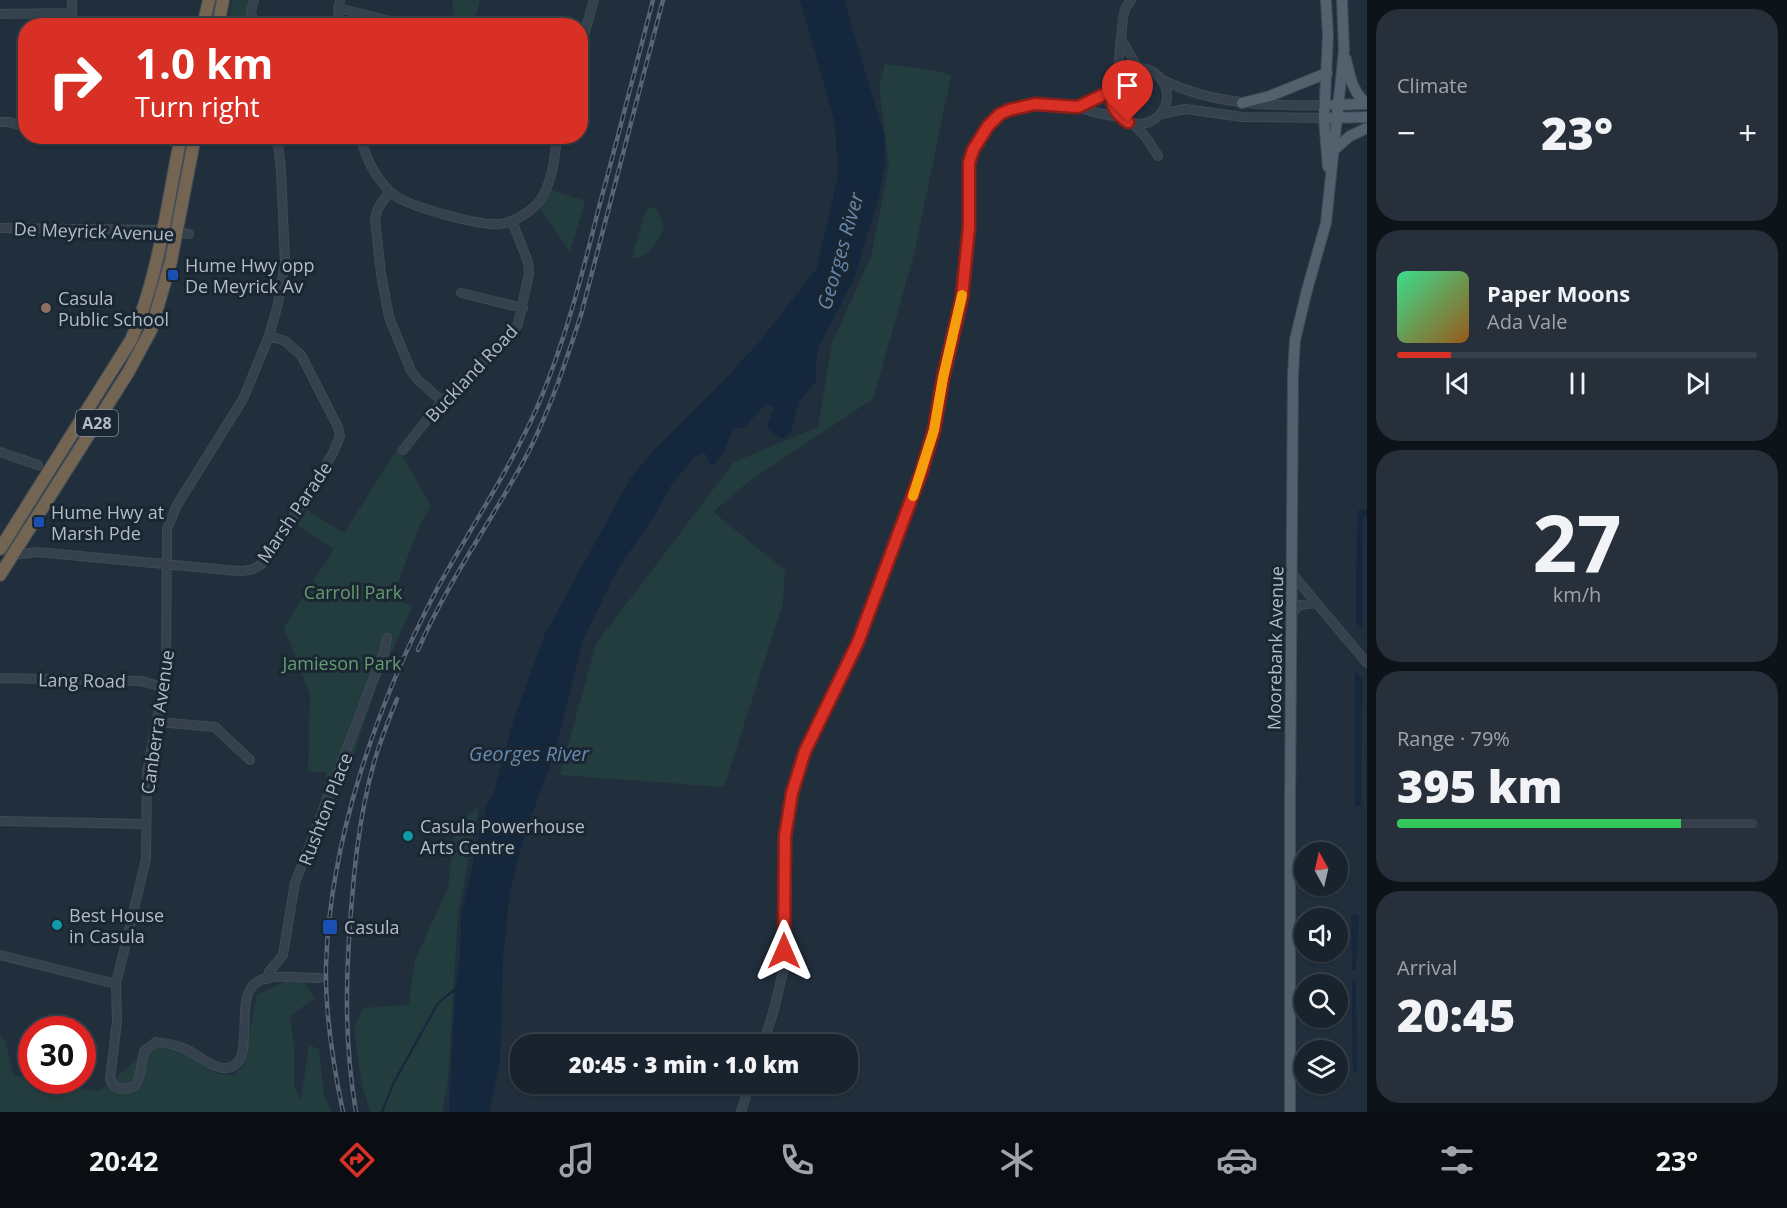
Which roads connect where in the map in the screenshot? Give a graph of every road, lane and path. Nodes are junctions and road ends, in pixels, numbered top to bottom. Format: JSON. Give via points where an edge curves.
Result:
{"nodes":[{"id":1,"x":72,"y":0,"type":"edge"},
{"id":2,"x":209,"y":0,"type":"edge"},
{"id":3,"x":223,"y":0,"type":"edge"},
{"id":4,"x":254,"y":0,"type":"edge"},
{"id":5,"x":594,"y":0,"type":"edge"},
{"id":6,"x":1131,"y":0,"type":"edge"},
{"id":7,"x":1326,"y":0,"type":"edge"},
{"id":8,"x":1342,"y":0,"type":"edge"},
{"id":9,"x":339,"y":4,"type":"edge"},
{"id":10,"x":72,"y":13,"type":"junction"},
{"id":11,"x":0,"y":14,"type":"edge"},
{"id":12,"x":72,"y":18,"type":"edge"},
{"id":13,"x":205,"y":18,"type":"edge"},
{"id":14,"x":220,"y":18,"type":"edge"},
{"id":15,"x":252,"y":18,"type":"edge"},
{"id":16,"x":384,"y":18,"type":"edge"},
{"id":17,"x":588,"y":21,"type":"edge"},
{"id":18,"x":1122,"y":41,"type":"junction"},
{"id":19,"x":1344,"y":50,"type":"junction"},
{"id":20,"x":1138,"y":68,"type":"junction"},
{"id":21,"x":1327,"y":74,"type":"junction"},
{"id":22,"x":1117,"y":79,"type":"junction"},
{"id":23,"x":1162,"y":80,"type":"junction"},
{"id":24,"x":1111,"y":91,"type":"junction"},
{"id":25,"x":1242,"y":103,"type":"junction"},
{"id":26,"x":1367,"y":104,"type":"edge"},
{"id":27,"x":1325,"y":105,"type":"junction"},
{"id":28,"x":1339,"y":105,"type":"junction"},
{"id":29,"x":1078,"y":107,"type":"junction"},
{"id":30,"x":1120,"y":117,"type":"junction"},
{"id":31,"x":1158,"y":117,"type":"junction"},
{"id":32,"x":1367,"y":117,"type":"edge"},
{"id":33,"x":1324,"y":118,"type":"junction"},
{"id":34,"x":1338,"y":118,"type":"junction"},
{"id":35,"x":0,"y":122,"type":"edge"},
{"id":36,"x":1133,"y":123,"type":"junction"},
{"id":37,"x":18,"y":125,"type":"edge"},
{"id":38,"x":1367,"y":128,"type":"edge"},
{"id":39,"x":179,"y":144,"type":"edge"},
{"id":40,"x":194,"y":144,"type":"edge"},
{"id":41,"x":278,"y":144,"type":"edge"},
{"id":42,"x":363,"y":144,"type":"edge"},
{"id":43,"x":556,"y":144,"type":"edge"},
{"id":44,"x":1151,"y":144,"type":"junction"},
{"id":45,"x":1335,"y":148,"type":"junction"},
{"id":46,"x":1158,"y":156,"type":"dead end"},
{"id":47,"x":1330,"y":188,"type":"junction"},
{"id":48,"x":390,"y":191,"type":"junction"},
{"id":49,"x":512,"y":221,"type":"junction"},
{"id":50,"x":0,"y":228,"type":"edge"},
{"id":51,"x":163,"y":230,"type":"junction"},
{"id":52,"x":183,"y":233,"type":"junction"},
{"id":53,"x":461,"y":293,"type":"dead end"},
{"id":54,"x":523,"y":308,"type":"junction"},
{"id":55,"x":269,"y":336,"type":"junction"},
{"id":56,"x":442,"y":401,"type":"junction"},
{"id":57,"x":403,"y":450,"type":"dead end"},
{"id":58,"x":0,"y":452,"type":"edge"},
{"id":59,"x":38,"y":465,"type":"dead end"},
{"id":60,"x":27,"y":534,"type":"junction"},
{"id":61,"x":0,"y":549,"type":"edge"},
{"id":62,"x":37,"y":552,"type":"junction"},
{"id":63,"x":13,"y":555,"type":"junction"},
{"id":64,"x":167,"y":564,"type":"junction"},
{"id":65,"x":1292,"y":574,"type":"junction"},
{"id":66,"x":0,"y":575,"type":"edge"},
{"id":67,"x":1316,"y":603,"type":"junction"},
{"id":68,"x":1291,"y":615,"type":"junction"},
{"id":69,"x":387,"y":638,"type":"dead end"},
{"id":70,"x":1367,"y":663,"type":"edge"},
{"id":71,"x":0,"y":678,"type":"edge"},
{"id":72,"x":163,"y":687,"type":"junction"},
{"id":73,"x":158,"y":722,"type":"junction"},
{"id":74,"x":250,"y":760,"type":"dead end"},
{"id":75,"x":0,"y":821,"type":"edge"},
{"id":76,"x":146,"y":824,"type":"junction"},
{"id":77,"x":0,"y":956,"type":"edge"},
{"id":78,"x":320,"y":978,"type":"dead end"},
{"id":79,"x":267,"y":979,"type":"junction"},
{"id":80,"x":116,"y":984,"type":"junction"},
{"id":81,"x":766,"y":1034,"type":"edge"},
{"id":82,"x":747,"y":1094,"type":"edge"},
{"id":83,"x":741,"y":1112,"type":"edge"},
{"id":84,"x":1290,"y":1112,"type":"edge"}],
"edges":[{"from":1,"to":10,"type":"street"},
{"from":2,"to":13,"type":"highway"},
{"from":3,"to":14,"type":"highway"},
{"from":4,"to":15,"type":"street"},
{"from":5,"to":17,"type":"street"},
{"from":6,"to":18,"type":"street","via":[[1125,9]]},
{"from":7,"to":21,"type":"main road","name":"Moorebank Avenue"},
{"from":8,"to":19,"type":"main road","name":"Moorebank Avenue"},
{"from":9,"to":16,"type":"street"},
{"from":10,"to":11,"type":"street"},
{"from":10,"to":12,"type":"street"},
{"from":18,"to":20,"type":"street"},
{"from":18,"to":22,"type":"street"},
{"from":19,"to":26,"type":"main road","via":[[1353,87]]},
{"from":19,"to":28,"type":"main road","name":"Moorebank Avenue"},
{"from":20,"to":22,"type":"street"},
{"from":20,"to":23,"type":"street","via":[[1148,69]]},
{"from":21,"to":25,"type":"main road"},
{"from":21,"to":27,"type":"main road","name":"Moorebank Avenue"},
{"from":22,"to":24,"type":"street"},
{"from":23,"to":25,"type":"street","via":[[1188,91]]},
{"from":23,"to":31,"type":"street","via":[[1167,97]]},
{"from":24,"to":29,"type":"street"},
{"from":24,"to":30,"type":"street","via":[[1114,109]]},
{"from":25,"to":27,"type":"street"},
{"from":26,"to":28,"type":"main road"},
{"from":27,"to":28,"type":"main road"},
{"from":27,"to":33,"type":"main road","name":"Moorebank Avenue"},
{"from":28,"to":34,"type":"main road","name":"Moorebank Avenue"},
{"from":29,"to":30,"type":"street"},
{"from":29,"to":81,"type":"street","via":[[1035,104],[1009,110],[988,126],[973,150],[969,163],[969,227],[962,297],[934,430],[858,642],[805,751],[792,793],[785,836],[783,972]]},
{"from":30,"to":36,"type":"street"},
{"from":31,"to":33,"type":"street","via":[[1186,109],[1242,117]]},
{"from":31,"to":36,"type":"street","via":[[1146,124]]},
{"from":31,"to":44,"type":"street","via":[[1151,128]]},
{"from":32,"to":34,"type":"main road"},
{"from":33,"to":34,"type":"main road"},
{"from":33,"to":47,"type":"main road","name":"Moorebank Avenue"},
{"from":34,"to":45,"type":"main road","name":"Moorebank Avenue"},
{"from":35,"to":37,"type":"street"},
{"from":36,"to":44,"type":"street"},
{"from":38,"to":45,"type":"main road"},
{"from":39,"to":51,"type":"highway","number":"A28"},
{"from":40,"to":52,"type":"highway","number":"A28"},
{"from":41,"to":55,"type":"street","name":"Canberra Avenue","via":[[285,262]]},
{"from":42,"to":48,"type":"street","via":[[368,161]]},
{"from":43,"to":49,"type":"street","via":[[544,193],[531,210]]},
{"from":44,"to":46,"type":"street"},
{"from":45,"to":47,"type":"main road","name":"Moorebank Avenue"},
{"from":47,"to":65,"type":"main road","name":"Moorebank Avenue","via":[[1326,223],[1295,340]]},
{"from":48,"to":49,"type":"street","via":[[419,208],[487,224]]},
{"from":48,"to":56,"type":"street","via":[[375,219],[389,317],[411,370]]},
{"from":49,"to":54,"type":"street","name":"Buckland Road","via":[[528,262]]},
{"from":50,"to":51,"type":"street","name":"De Meyrick Avenue"},
{"from":51,"to":52,"type":"street","name":"De Meyrick Avenue"},
{"from":51,"to":61,"type":"highway","number":"A28","via":[[151,286],[131,340]]},
{"from":52,"to":60,"type":"highway","number":"A28","via":[[141,353]]},
{"from":53,"to":54,"type":"street"},
{"from":54,"to":56,"type":"street","name":"Buckland Road","via":[[514,331]]},
{"from":55,"to":64,"type":"street","name":"Canberra Avenue","via":[[237,412],[177,505],[168,529]]},
{"from":55,"to":64,"type":"street","name":"Marsh Parade","via":[[285,341],[301,355],[338,427],[340,436],[333,453],[258,568],[238,571]]},
{"from":56,"to":57,"type":"street","name":"Buckland Road"},
{"from":58,"to":59,"type":"street"},
{"from":60,"to":62,"type":"street"},
{"from":60,"to":63,"type":"highway","number":"A28"},
{"from":62,"to":63,"type":"street","name":"Marsh Parade"},
{"from":62,"to":64,"type":"street","name":"Marsh Parade"},
{"from":63,"to":66,"type":"highway","number":"A28"},
{"from":64,"to":72,"type":"street","name":"Canberra Avenue","via":[[168,655]]},
{"from":65,"to":67,"type":"street"},
{"from":65,"to":68,"type":"main road","name":"Moorebank Avenue"},
{"from":67,"to":68,"type":"street","via":[[1299,605]]},
{"from":67,"to":70,"type":"street"},
{"from":68,"to":84,"type":"main road","name":"Moorebank Avenue"},
{"from":69,"to":79,"type":"street","name":"Rushton Place","via":[[295,883],[283,955]]},
{"from":71,"to":72,"type":"street","name":"Lang Road","via":[[141,681]]},
{"from":72,"to":73,"type":"street","name":"Canberra Avenue"},
{"from":73,"to":74,"type":"street","via":[[215,727]]},
{"from":73,"to":76,"type":"street","name":"Canberra Avenue","via":[[147,772]]},
{"from":75,"to":76,"type":"street"},
{"from":76,"to":80,"type":"street","name":"Canberra Avenue","via":[[146,860]]},
{"from":77,"to":80,"type":"street"},
{"from":78,"to":79,"type":"street"},
{"from":79,"to":80,"type":"street","name":"Rushton Place","via":[[251,987],[245,1000],[243,1047],[235,1065],[220,1068],[181,1047],[156,1042],[144,1051],[138,1083],[126,1089],[116,1087],[110,1079],[117,1022]]},
{"from":82,"to":83,"type":"street"}]}
